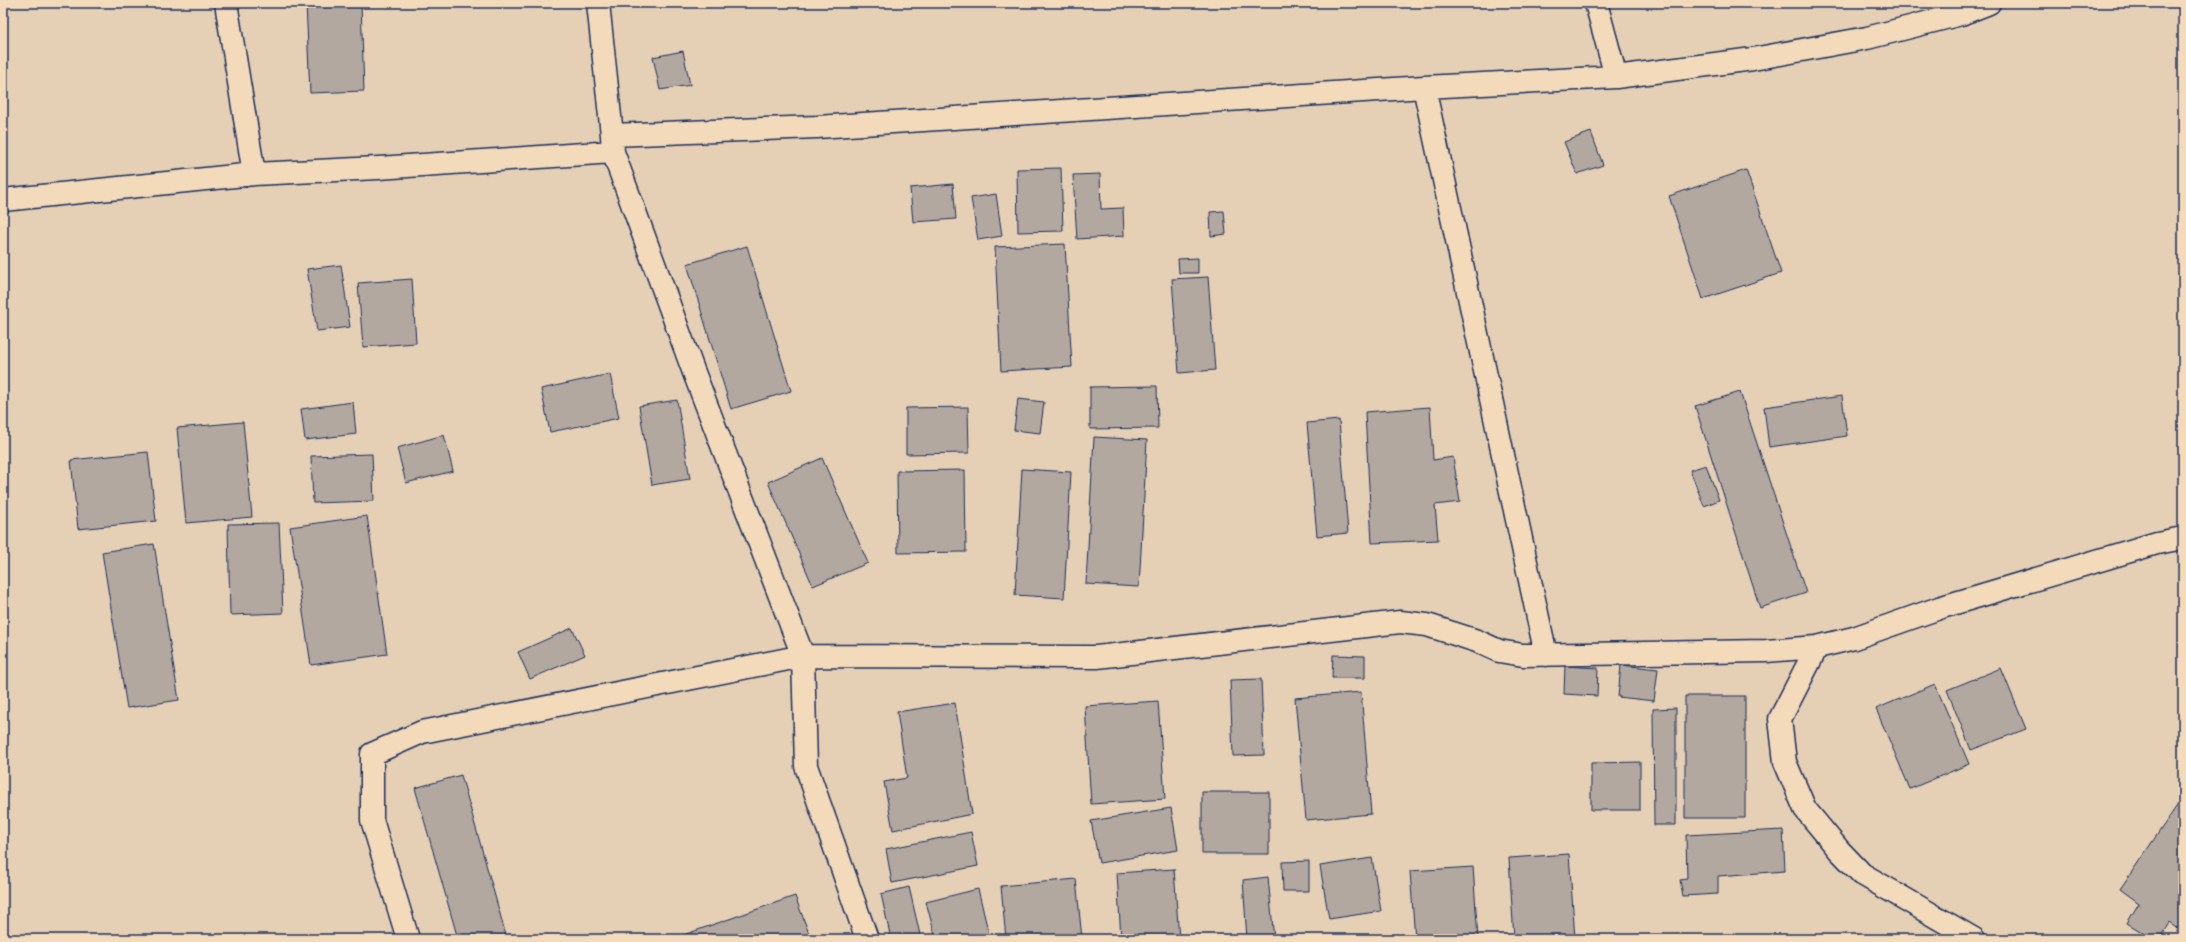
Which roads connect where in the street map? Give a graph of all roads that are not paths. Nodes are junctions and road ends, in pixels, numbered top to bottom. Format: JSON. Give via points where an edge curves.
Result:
{"nodes":[{"id":1,"x":226,"y":3,"type":"edge"},
{"id":2,"x":598,"y":3,"type":"edge"},
{"id":3,"x":1596,"y":3,"type":"edge"},
{"id":4,"x":1989,"y":3,"type":"edge"},
{"id":5,"x":1616,"y":77,"type":"junction"},
{"id":6,"x":1424,"y":87,"type":"junction"},
{"id":7,"x":613,"y":144,"type":"junction"},
{"id":8,"x":254,"y":174,"type":"junction"},
{"id":9,"x":3,"y":200,"type":"edge"},
{"id":10,"x":2183,"y":538,"type":"edge"},
{"id":11,"x":1817,"y":647,"type":"junction"},
{"id":12,"x":1546,"y":655,"type":"junction"},
{"id":13,"x":803,"y":656,"type":"junction"},
{"id":14,"x":408,"y":939,"type":"edge"},
{"id":15,"x":867,"y":939,"type":"edge"},
{"id":16,"x":1974,"y":939,"type":"edge"}],
"edges":[{"from":1,"to":8,"type":"street"},
{"from":2,"to":7,"type":"street"},
{"from":3,"to":5,"type":"street"},
{"from":4,"to":5,"type":"street","via":[[1961,14],[1867,38],[1753,59]]},
{"from":5,"to":6,"type":"street"},
{"from":6,"to":7,"type":"street","via":[[817,127]]},
{"from":6,"to":12,"type":"street"},
{"from":7,"to":8,"type":"street","via":[[378,168]]},
{"from":7,"to":13,"type":"street","via":[[693,370]]},
{"from":8,"to":9,"type":"street"},
{"from":10,"to":11,"type":"street","via":[[1942,607],[1854,638]]},
{"from":11,"to":12,"type":"street","via":[[1766,651]]},
{"from":11,"to":16,"type":"street","via":[[1780,719],[1785,762],[1805,809],[1838,850],[1862,874]]},
{"from":12,"to":13,"type":"street","via":[[1499,651],[1427,625],[1400,622],[1097,657]]},
{"from":13,"to":14,"type":"street","via":[[422,732],[372,754],[372,820]]},
{"from":13,"to":15,"type":"street","via":[[806,766]]}]}
